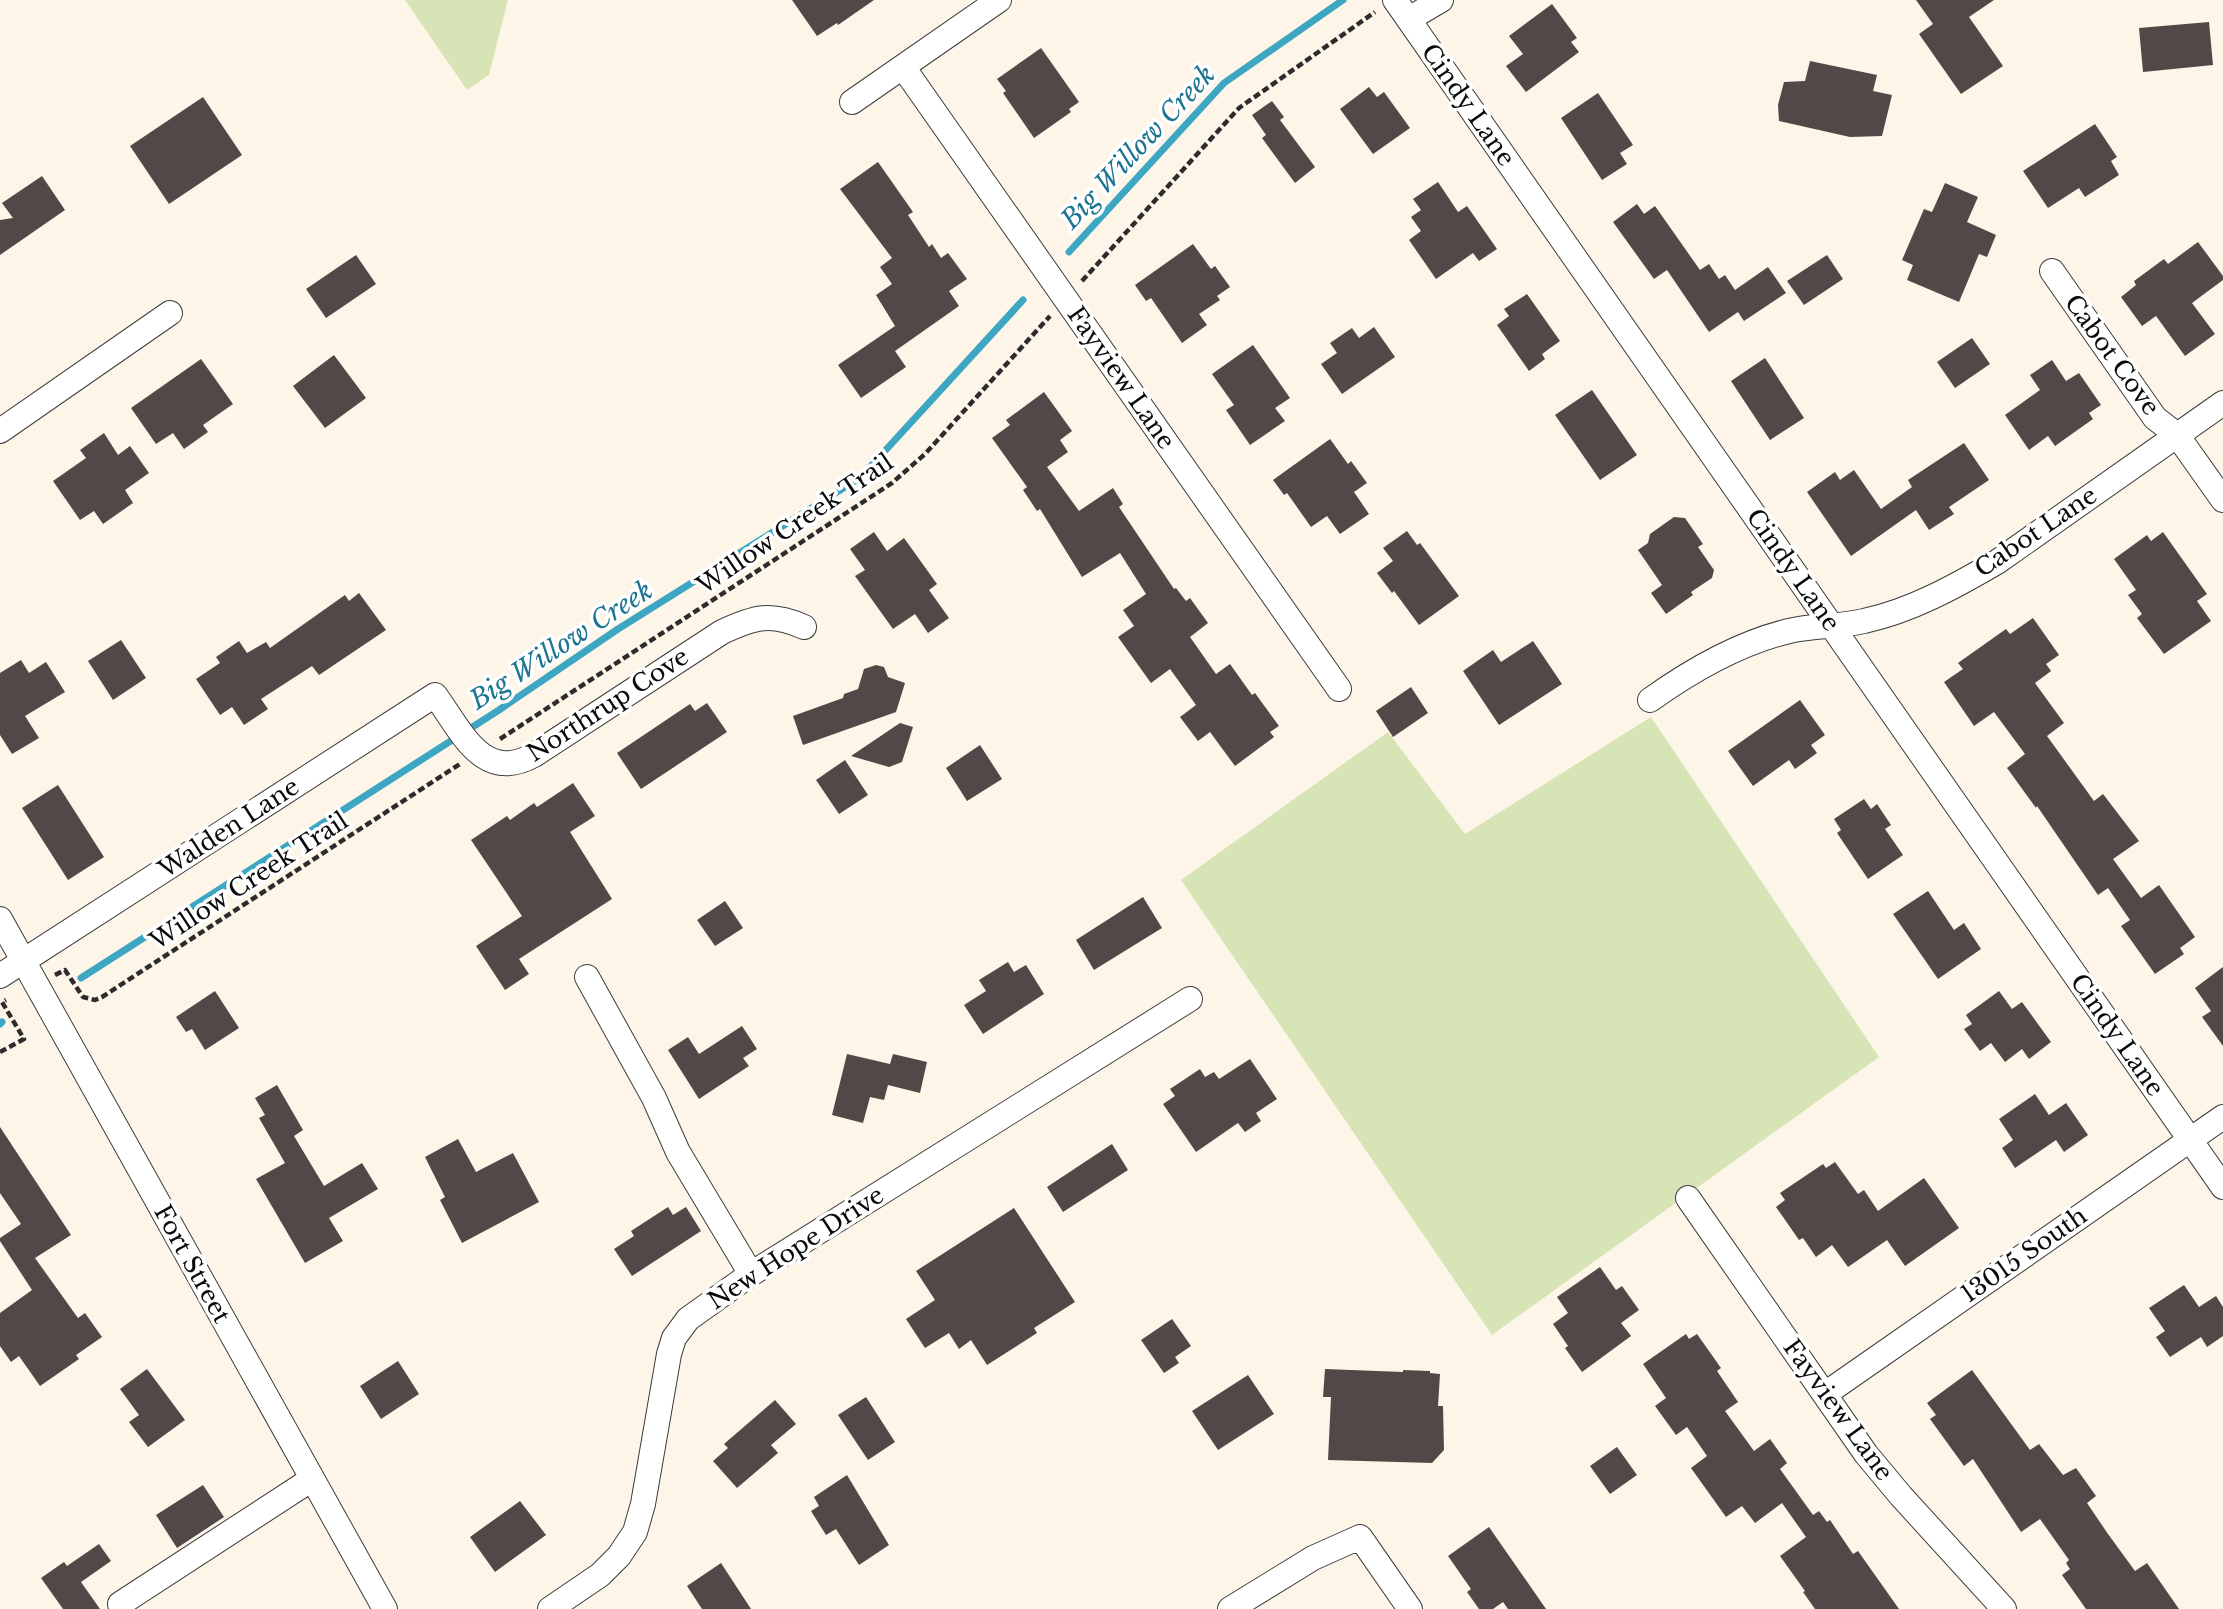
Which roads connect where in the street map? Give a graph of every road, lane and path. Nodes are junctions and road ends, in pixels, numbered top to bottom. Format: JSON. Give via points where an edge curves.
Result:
{"nodes":[{"id":1,"x":999,"y":0,"type":"edge"},
{"id":2,"x":1441,"y":0,"type":"edge"},
{"id":3,"x":1395,"y":9,"type":"edge"},
{"id":4,"x":903,"y":67,"type":"junction"},
{"id":5,"x":852,"y":102,"type":"dead end"},
{"id":6,"x":2052,"y":271,"type":"dead end"},
{"id":7,"x":1077,"y":286,"type":"dead end"},
{"id":8,"x":1054,"y":312,"type":"dead end"},
{"id":9,"x":170,"y":313,"type":"dead end"},
{"id":10,"x":2223,"y":403,"type":"edge"},
{"id":11,"x":0,"y":431,"type":"edge"},
{"id":12,"x":2178,"y":435,"type":"junction"},
{"id":13,"x":2223,"y":500,"type":"edge"},
{"id":14,"x":1833,"y":627,"type":"junction"},
{"id":15,"x":804,"y":628,"type":"dead end"},
{"id":16,"x":1339,"y":689,"type":"dead end"},
{"id":17,"x":1650,"y":700,"type":"dead end"},
{"id":18,"x":440,"y":702,"type":"joint"},
{"id":19,"x":498,"y":740,"type":"dead end"},
{"id":20,"x":468,"y":755,"type":"junction"},
{"id":21,"x":0,"y":919,"type":"edge"},
{"id":22,"x":24,"y":960,"type":"junction"},
{"id":23,"x":61,"y":972,"type":"dead end"},
{"id":24,"x":0,"y":976,"type":"edge"},
{"id":25,"x":587,"y":977,"type":"dead end"},
{"id":26,"x":1190,"y":999,"type":"dead end"},
{"id":27,"x":2,"y":1002,"type":"dead end"},
{"id":28,"x":0,"y":1052,"type":"edge"},
{"id":29,"x":2223,"y":1117,"type":"edge"},
{"id":30,"x":2190,"y":1139,"type":"junction"},
{"id":31,"x":2223,"y":1187,"type":"edge"},
{"id":32,"x":1688,"y":1198,"type":"dead end"},
{"id":33,"x":751,"y":1274,"type":"junction"},
{"id":34,"x":1825,"y":1394,"type":"junction"},
{"id":35,"x":312,"y":1479,"type":"junction"},
{"id":36,"x":120,"y":1604,"type":"dead end"},
{"id":37,"x":385,"y":1609,"type":"edge"},
{"id":38,"x":550,"y":1609,"type":"edge"},
{"id":39,"x":1230,"y":1609,"type":"edge"},
{"id":40,"x":1410,"y":1609,"type":"edge"},
{"id":41,"x":2004,"y":1609,"type":"edge"}],
"edges":[{"from":1,"to":4,"type":"street"},
{"from":2,"to":3,"type":"street"},
{"from":3,"to":7,"type":"path","via":[[1239,108]]},
{"from":3,"to":14,"type":"street","name":"Cindy Lane"},
{"from":4,"to":5,"type":"street"},
{"from":4,"to":16,"type":"street","name":"Fayview Lane"},
{"from":6,"to":12,"type":"street","name":"Cabot Cove","via":[[2155,418]]},
{"from":8,"to":19,"type":"path","name":"Willow Creek Trail","via":[[892,484]]},
{"from":9,"to":11,"type":"street"},
{"from":10,"to":12,"type":"street","name":"Cabot Lane"},
{"from":12,"to":13,"type":"street","name":"Cabot Cove"},
{"from":12,"to":14,"type":"street","name":"Cabot Lane","via":[[1965,581],[1899,610]]},
{"from":14,"to":17,"type":"street","name":"Cabot Lane","via":[[1790,631],[1721,657]]},
{"from":14,"to":30,"type":"street","name":"Cindy Lane"},
{"from":15,"to":20,"type":"street","name":"Northrup Cove","via":[[785,618],[743,622],[524,761],[500,764]]},
{"from":18,"to":20,"type":"street","name":"Northrup Cove"},
{"from":18,"to":22,"type":"street","name":"Walden Lane"},
{"from":20,"to":23,"type":"path","name":"Willow Creek Trail","via":[[102,998],[83,997],[65,970]]},
{"from":21,"to":22,"type":"street","name":"Fort Street"},
{"from":22,"to":24,"type":"street","name":"Walden Lane"},
{"from":22,"to":35,"type":"street","name":"Fort Street"},
{"from":25,"to":33,"type":"street","via":[[654,1098],[678,1152]]},
{"from":26,"to":33,"type":"street","name":"New Hope Drive"},
{"from":27,"to":28,"type":"path","via":[[24,1039]]},
{"from":29,"to":30,"type":"street","name":"13015 South"},
{"from":30,"to":31,"type":"street","name":"Cindy Lane"},
{"from":30,"to":34,"type":"street","name":"13015 South"},
{"from":32,"to":34,"type":"street","name":"Fayview Lane"},
{"from":33,"to":38,"type":"street","name":"New Hope Drive","via":[[688,1319],[674,1338],[635,1532],[600,1574]]},
{"from":34,"to":41,"type":"street","name":"Fayview Lane","via":[[1883,1475]]},
{"from":35,"to":36,"type":"street"},
{"from":35,"to":37,"type":"street","name":"Fort Street"},
{"from":39,"to":40,"type":"street","via":[[1313,1558],[1360,1537]]}]}
